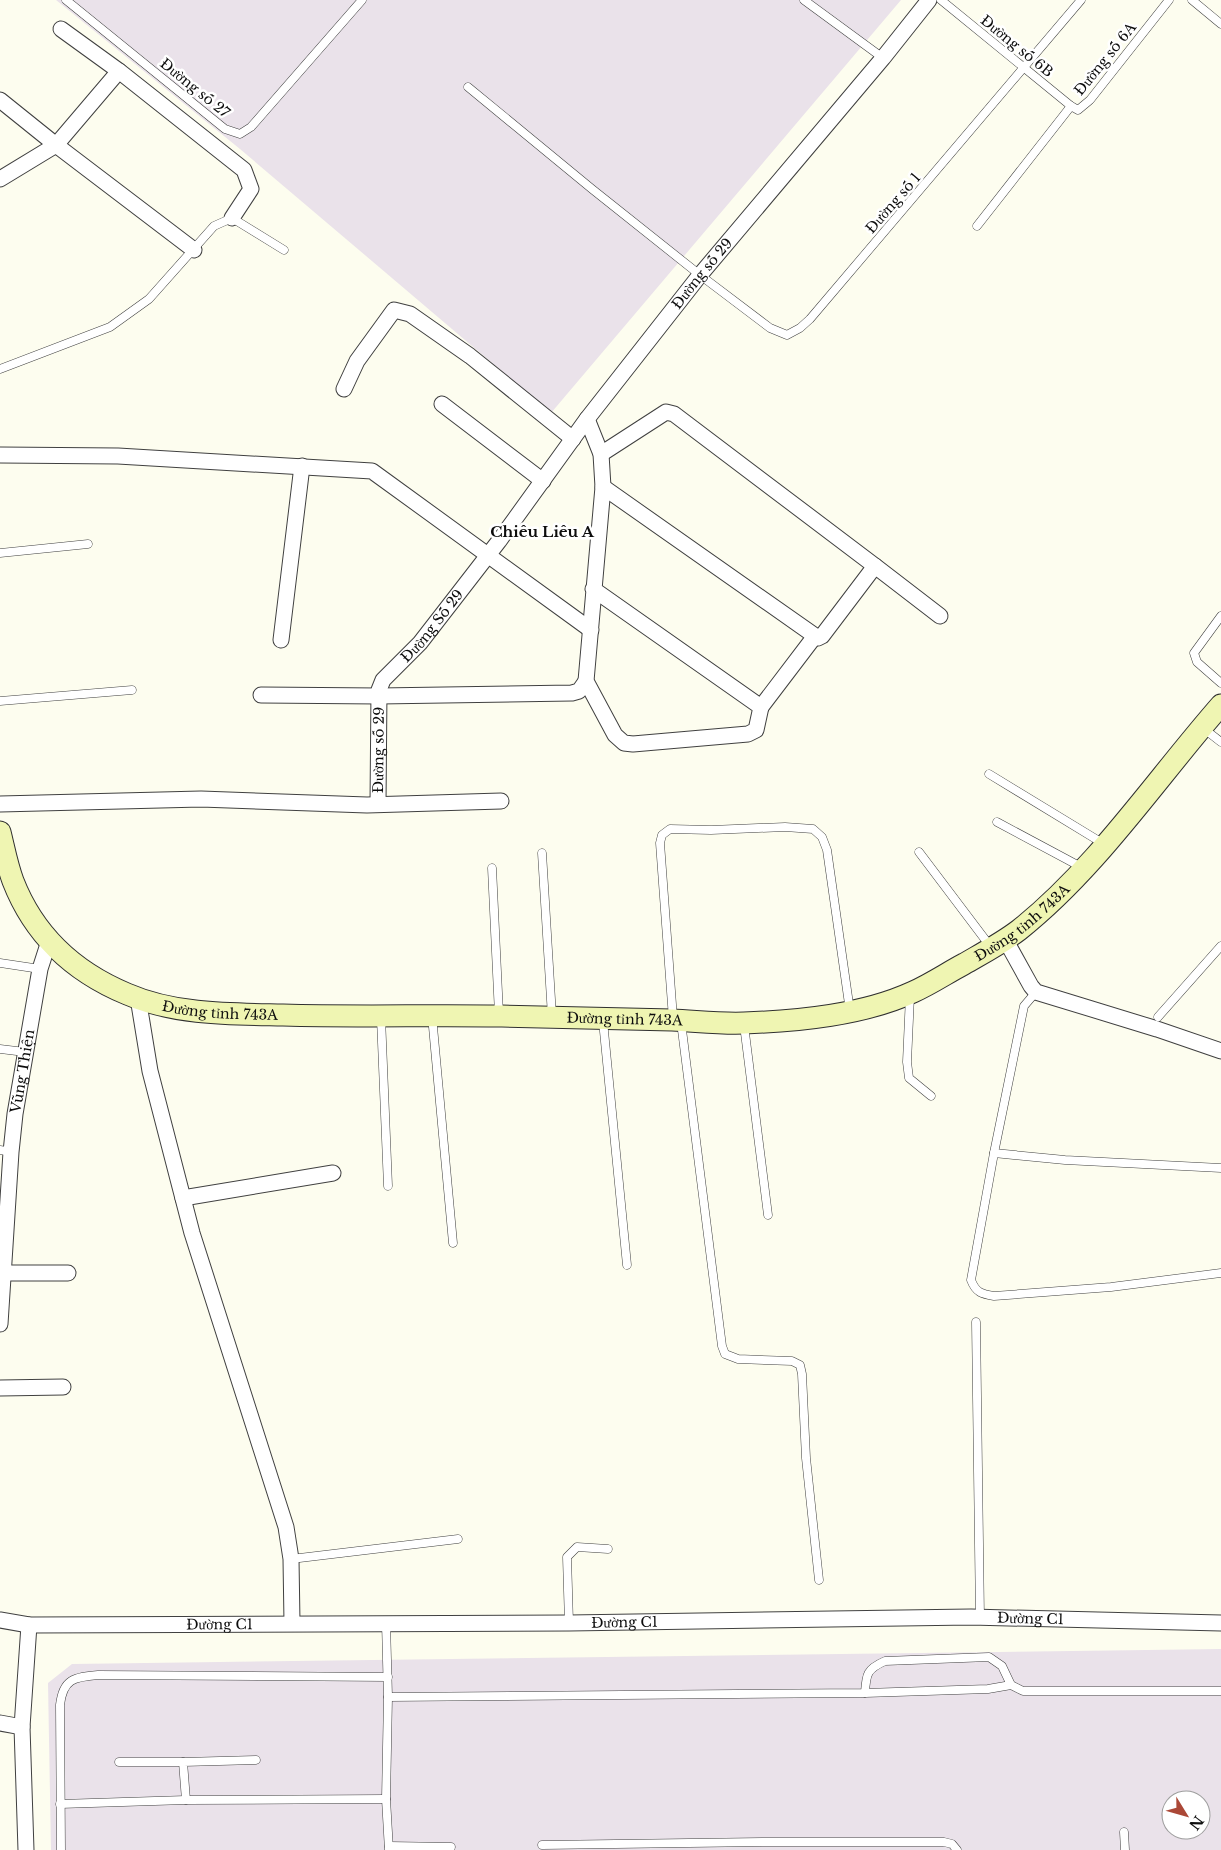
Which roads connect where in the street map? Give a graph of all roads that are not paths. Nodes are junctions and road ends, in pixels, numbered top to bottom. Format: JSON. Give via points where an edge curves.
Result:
{"nodes":[{"id":1,"x":66,"y":0,"type":"edge"},
{"id":2,"x":362,"y":0,"type":"edge"},
{"id":3,"x":804,"y":0,"type":"edge"},
{"id":4,"x":928,"y":0,"type":"edge"},
{"id":5,"x":941,"y":0,"type":"edge"},
{"id":6,"x":1081,"y":0,"type":"edge"},
{"id":7,"x":1169,"y":0,"type":"edge"},
{"id":8,"x":1192,"y":0,"type":"edge"},
{"id":9,"x":1221,"y":24,"type":"edge"},
{"id":10,"x":61,"y":29,"type":"dead end"},
{"id":11,"x":883,"y":58,"type":"junction"},
{"id":12,"x":1025,"y":68,"type":"junction"},
{"id":13,"x":119,"y":71,"type":"junction"},
{"id":14,"x":468,"y":86,"type":"dead end"},
{"id":15,"x":0,"y":100,"type":"edge"},
{"id":16,"x":1075,"y":108,"type":"junction"},
{"id":17,"x":56,"y":145,"type":"junction"},
{"id":18,"x":0,"y":179,"type":"edge"},
{"id":19,"x":232,"y":218,"type":"junction"},
{"id":20,"x":977,"y":226,"type":"dead end"},
{"id":21,"x":194,"y":250,"type":"junction"},
{"id":22,"x":284,"y":250,"type":"dead end"},
{"id":23,"x":700,"y":275,"type":"junction"},
{"id":24,"x":0,"y":369,"type":"edge"},
{"id":25,"x":344,"y":390,"type":"dead end"},
{"id":26,"x":442,"y":404,"type":"dead end"},
{"id":27,"x":587,"y":418,"type":"junction"},
{"id":28,"x":573,"y":439,"type":"junction"},
{"id":29,"x":602,"y":454,"type":"junction"},
{"id":30,"x":0,"y":455,"type":"edge"},
{"id":31,"x":302,"y":466,"type":"junction"},
{"id":32,"x":543,"y":481,"type":"junction"},
{"id":33,"x":603,"y":487,"type":"junction"},
{"id":34,"x":88,"y":544,"type":"dead end"},
{"id":35,"x":0,"y":553,"type":"edge"},
{"id":36,"x":488,"y":556,"type":"junction"},
{"id":37,"x":875,"y":566,"type":"junction"},
{"id":38,"x":593,"y":589,"type":"junction"},
{"id":39,"x":940,"y":616,"type":"dead end"},
{"id":40,"x":1221,"y":616,"type":"edge"},
{"id":41,"x":591,"y":630,"type":"junction"},
{"id":42,"x":814,"y":636,"type":"junction"},
{"id":43,"x":281,"y":640,"type":"dead end"},
{"id":44,"x":586,"y":682,"type":"junction"},
{"id":45,"x":1221,"y":683,"type":"edge"},
{"id":46,"x":132,"y":690,"type":"dead end"},
{"id":47,"x":261,"y":695,"type":"dead end"},
{"id":48,"x":379,"y":696,"type":"junction"},
{"id":49,"x":0,"y":701,"type":"edge"},
{"id":50,"x":1221,"y":705,"type":"edge"},
{"id":51,"x":761,"y":707,"type":"junction"},
{"id":52,"x":1202,"y":727,"type":"junction"},
{"id":53,"x":1221,"y":742,"type":"edge"},
{"id":54,"x":989,"y":774,"type":"dead end"},
{"id":55,"x":501,"y":801,"type":"dead end"},
{"id":56,"x":0,"y":804,"type":"edge"},
{"id":57,"x":378,"y":804,"type":"junction"},
{"id":58,"x":997,"y":822,"type":"dead end"},
{"id":59,"x":0,"y":832,"type":"edge"},
{"id":60,"x":1104,"y":844,"type":"junction"},
{"id":61,"x":920,"y":852,"type":"dead end"},
{"id":62,"x":542,"y":853,"type":"dead end"},
{"id":63,"x":492,"y":868,"type":"dead end"},
{"id":64,"x":1083,"y":868,"type":"junction"},
{"id":65,"x":49,"y":941,"type":"junction"},
{"id":66,"x":998,"y":944,"type":"junction"},
{"id":67,"x":1221,"y":946,"type":"edge"},
{"id":68,"x":0,"y":963,"type":"edge"},
{"id":69,"x":40,"y":969,"type":"junction"},
{"id":70,"x":1036,"y":992,"type":"junction"},
{"id":71,"x":910,"y":993,"type":"junction"},
{"id":72,"x":138,"y":998,"type":"junction"},
{"id":73,"x":850,"y":1012,"type":"junction"},
{"id":74,"x":381,"y":1016,"type":"junction"},
{"id":75,"x":432,"y":1016,"type":"junction"},
{"id":76,"x":499,"y":1016,"type":"junction"},
{"id":77,"x":1158,"y":1017,"type":"dead end"},
{"id":78,"x":552,"y":1018,"type":"junction"},
{"id":79,"x":603,"y":1019,"type":"junction"},
{"id":80,"x":677,"y":1020,"type":"junction"},
{"id":81,"x":744,"y":1023,"type":"junction"},
{"id":82,"x":0,"y":1049,"type":"edge"},
{"id":83,"x":25,"y":1052,"type":"junction"},
{"id":84,"x":1221,"y":1052,"type":"edge"},
{"id":85,"x":931,"y":1096,"type":"dead end"},
{"id":86,"x":5,"y":1151,"type":"edge"},
{"id":87,"x":994,"y":1153,"type":"junction"},
{"id":88,"x":1221,"y":1168,"type":"edge"},
{"id":89,"x":334,"y":1173,"type":"dead end"},
{"id":90,"x":388,"y":1186,"type":"dead end"},
{"id":91,"x":183,"y":1198,"type":"junction"},
{"id":92,"x":768,"y":1216,"type":"dead end"},
{"id":93,"x":3,"y":1240,"type":"edge"},
{"id":94,"x":453,"y":1243,"type":"dead end"},
{"id":95,"x":627,"y":1265,"type":"dead end"},
{"id":96,"x":3,"y":1273,"type":"junction"},
{"id":97,"x":68,"y":1273,"type":"dead end"},
{"id":98,"x":1221,"y":1274,"type":"edge"},
{"id":99,"x":976,"y":1322,"type":"dead end"},
{"id":100,"x":0,"y":1324,"type":"edge"},
{"id":101,"x":63,"y":1387,"type":"dead end"},
{"id":102,"x":0,"y":1388,"type":"edge"},
{"id":103,"x":458,"y":1540,"type":"dead end"},
{"id":104,"x":608,"y":1549,"type":"dead end"},
{"id":105,"x":291,"y":1559,"type":"junction"},
{"id":106,"x":819,"y":1580,"type":"dead end"},
{"id":107,"x":980,"y":1618,"type":"junction"},
{"id":108,"x":0,"y":1620,"type":"edge"},
{"id":109,"x":386,"y":1622,"type":"junction"},
{"id":110,"x":292,"y":1623,"type":"junction"},
{"id":111,"x":569,"y":1623,"type":"junction"},
{"id":112,"x":1221,"y":1623,"type":"edge"},
{"id":113,"x":29,"y":1626,"type":"junction"},
{"id":114,"x":388,"y":1677,"type":"junction"},
{"id":115,"x":1011,"y":1685,"type":"junction"},
{"id":116,"x":1221,"y":1691,"type":"edge"},
{"id":117,"x":865,"y":1693,"type":"junction"},
{"id":118,"x":388,"y":1697,"type":"junction"},
{"id":119,"x":0,"y":1723,"type":"edge"},
{"id":120,"x":22,"y":1727,"type":"junction"},
{"id":121,"x":256,"y":1760,"type":"dead end"},
{"id":122,"x":119,"y":1762,"type":"dead end"},
{"id":123,"x":183,"y":1762,"type":"junction"},
{"id":124,"x":386,"y":1799,"type":"junction"},
{"id":125,"x":186,"y":1800,"type":"junction"},
{"id":126,"x":60,"y":1804,"type":"junction"},
{"id":127,"x":1124,"y":1832,"type":"dead end"},
{"id":128,"x":542,"y":1845,"type":"dead end"},
{"id":129,"x":761,"y":1846,"type":"edge"},
{"id":130,"x":451,"y":1847,"type":"dead end"},
{"id":131,"x":389,"y":1848,"type":"edge"},
{"id":132,"x":26,"y":1850,"type":"edge"},
{"id":133,"x":61,"y":1850,"type":"edge"},
{"id":134,"x":957,"y":1850,"type":"edge"},
{"id":135,"x":1125,"y":1850,"type":"edge"}],
"edges":[{"from":1,"to":2,"type":"lane","name":"Đường số 27","via":[[225,129],[240,134],[251,127]]},
{"from":3,"to":11,"type":"lane"},
{"from":4,"to":11,"type":"street","name":"Đường số 29"},
{"from":5,"to":12,"type":"lane","name":"Đường số 6B"},
{"from":6,"to":12,"type":"lane","name":"Đường số 1"},
{"from":7,"to":16,"type":"lane","name":"Đường số 6A","via":[[1090,100]]},
{"from":8,"to":9,"type":"lane"},
{"from":10,"to":13,"type":"street"},
{"from":11,"to":23,"type":"street","name":"Đường số 29"},
{"from":12,"to":16,"type":"lane","name":"Đường số 6B"},
{"from":12,"to":23,"type":"lane","name":"Đường số 1","via":[[800,328],[788,335],[770,328]]},
{"from":13,"to":17,"type":"street"},
{"from":13,"to":19,"type":"street","via":[[244,170],[251,188]]},
{"from":14,"to":23,"type":"lane"},
{"from":15,"to":17,"type":"street"},
{"from":16,"to":20,"type":"lane","name":"Đường số 6A"},
{"from":17,"to":18,"type":"street"},
{"from":17,"to":21,"type":"street"},
{"from":19,"to":21,"type":"lane","via":[[214,226]]},
{"from":19,"to":22,"type":"lane"},
{"from":21,"to":24,"type":"lane","via":[[149,299],[110,327]]},
{"from":23,"to":27,"type":"street","name":"Đường số 29"},
{"from":25,"to":28,"type":"street","via":[[357,360],[394,310],[410,314],[470,356]]},
{"from":26,"to":32,"type":"street"},
{"from":27,"to":28,"type":"street","name":"Đường số 29"},
{"from":27,"to":29,"type":"street"},
{"from":28,"to":32,"type":"street","name":"Đường số 29"},
{"from":29,"to":33,"type":"street"},
{"from":29,"to":37,"type":"street","via":[[666,412],[674,414]]},
{"from":30,"to":31,"type":"street","via":[[118,456]]},
{"from":31,"to":36,"type":"street","via":[[372,471]]},
{"from":31,"to":43,"type":"street"},
{"from":32,"to":36,"type":"street","name":"Đường số 29"},
{"from":33,"to":38,"type":"street"},
{"from":33,"to":42,"type":"street"},
{"from":34,"to":35,"type":"lane"},
{"from":36,"to":41,"type":"street"},
{"from":36,"to":48,"type":"street","name":"Đường Số 29","via":[[420,643],[383,680]]},
{"from":37,"to":39,"type":"street"},
{"from":37,"to":42,"type":"street","via":[[822,636]]},
{"from":38,"to":41,"type":"street"},
{"from":38,"to":51,"type":"street"},
{"from":40,"to":45,"type":"lane","via":[[1194,653],[1197,662]]},
{"from":41,"to":44,"type":"street"},
{"from":42,"to":51,"type":"street"},
{"from":44,"to":48,"type":"street","via":[[579,691],[572,693]]},
{"from":44,"to":51,"type":"street","via":[[615,735],[633,744],[748,734],[756,730]]},
{"from":46,"to":49,"type":"lane"},
{"from":47,"to":48,"type":"street"},
{"from":48,"to":57,"type":"street","name":"Đường số 29"},
{"from":50,"to":52,"type":"main road","name":"Đường tỉnh 743A"},
{"from":52,"to":53,"type":"lane"},
{"from":52,"to":60,"type":"main road","name":"Đường tỉnh 743A"},
{"from":54,"to":60,"type":"lane"},
{"from":55,"to":57,"type":"street"},
{"from":56,"to":57,"type":"street","via":[[201,799]]},
{"from":58,"to":64,"type":"lane"},
{"from":59,"to":65,"type":"main road","name":"Đường tỉnh 743A","via":[[13,881],[34,921]]},
{"from":60,"to":64,"type":"main road","name":"Đường tỉnh 743A"},
{"from":61,"to":66,"type":"lane"},
{"from":62,"to":78,"type":"lane"},
{"from":63,"to":76,"type":"lane"},
{"from":64,"to":66,"type":"main road","name":"Đường tỉnh 743A","via":[[1035,915]]},
{"from":65,"to":69,"type":"street","name":"Vũng Thiện"},
{"from":65,"to":72,"type":"main road","name":"Đường tỉnh 743A","via":[[83,971]]},
{"from":66,"to":70,"type":"street"},
{"from":66,"to":71,"type":"main road","name":"Đường tỉnh 743A"},
{"from":67,"to":77,"type":"lane"},
{"from":68,"to":69,"type":"lane"},
{"from":69,"to":83,"type":"street","name":"Vũng Thiện"},
{"from":70,"to":84,"type":"street"},
{"from":70,"to":87,"type":"lane","via":[[1024,1006]]},
{"from":71,"to":73,"type":"main road","name":"Đường tỉnh 743A"},
{"from":71,"to":85,"type":"lane","via":[[909,1078]]},
{"from":72,"to":74,"type":"main road","name":"Đường tỉnh 743A","via":[[197,1011],[236,1014]]},
{"from":72,"to":91,"type":"street","via":[[150,1071]]},
{"from":73,"to":80,"type":"lane","via":[[827,850],[822,837],[813,829],[785,827],[670,829],[662,834],[660,843]]},
{"from":73,"to":81,"type":"main road","name":"Đường tỉnh 743A"},
{"from":74,"to":75,"type":"main road","name":"Đường tỉnh 743A"},
{"from":74,"to":90,"type":"lane"},
{"from":75,"to":76,"type":"main road","name":"Đường tỉnh 743A"},
{"from":75,"to":94,"type":"lane"},
{"from":76,"to":78,"type":"main road","name":"Đường tỉnh 743A"},
{"from":78,"to":79,"type":"main road","name":"Đường tỉnh 743A"},
{"from":79,"to":80,"type":"main road","name":"Đường tỉnh 743A"},
{"from":79,"to":95,"type":"lane"},
{"from":80,"to":81,"type":"main road","name":"Đường tỉnh 743A"},
{"from":80,"to":106,"type":"lane","via":[[722,1346],[725,1354],[738,1359],[792,1361],[800,1365]]},
{"from":81,"to":92,"type":"lane"},
{"from":82,"to":83,"type":"lane"},
{"from":83,"to":86,"type":"street","name":"Vũng Thiện"},
{"from":86,"to":93,"type":"street","name":"Vũng Thiện"},
{"from":87,"to":88,"type":"lane"},
{"from":87,"to":98,"type":"lane","via":[[971,1280],[980,1294],[994,1296]]},
{"from":89,"to":91,"type":"street"},
{"from":91,"to":105,"type":"street","via":[[286,1527]]},
{"from":93,"to":96,"type":"street","name":"Vũng Thiện"},
{"from":96,"to":97,"type":"street"},
{"from":96,"to":100,"type":"street","name":"Vũng Thiện"},
{"from":99,"to":107,"type":"lane"},
{"from":101,"to":102,"type":"street"},
{"from":103,"to":105,"type":"lane"},
{"from":104,"to":111,"type":"lane","via":[[577,1547],[567,1557]]},
{"from":105,"to":110,"type":"street"},
{"from":107,"to":111,"type":"street","name":"Đường C1"},
{"from":107,"to":112,"type":"street","name":"Đường C1"},
{"from":108,"to":113,"type":"street","name":"Đường C1"},
{"from":109,"to":110,"type":"street","name":"Đường C1"},
{"from":109,"to":111,"type":"street","name":"Đường C1"},
{"from":109,"to":114,"type":"lane"},
{"from":110,"to":113,"type":"street","name":"Đường C1"},
{"from":113,"to":120,"type":"street"},
{"from":114,"to":118,"type":"lane"},
{"from":114,"to":126,"type":"lane","via":[[82,1676],[71,1680],[65,1686],[60,1706]]},
{"from":115,"to":116,"type":"lane","via":[[1023,1691]]},
{"from":115,"to":117,"type":"lane","via":[[988,1689]]},
{"from":115,"to":117,"type":"lane","via":[[1002,1666],[988,1657],[886,1661],[866,1674]]},
{"from":117,"to":118,"type":"lane"},
{"from":118,"to":124,"type":"lane"},
{"from":119,"to":120,"type":"street"},
{"from":120,"to":132,"type":"street"},
{"from":121,"to":123,"type":"lane"},
{"from":122,"to":123,"type":"lane"},
{"from":123,"to":125,"type":"lane"},
{"from":124,"to":125,"type":"lane"},
{"from":124,"to":131,"type":"lane"},
{"from":125,"to":126,"type":"lane"},
{"from":126,"to":133,"type":"lane"},
{"from":127,"to":135,"type":"lane"},
{"from":128,"to":129,"type":"lane"},
{"from":129,"to":134,"type":"lane","via":[[944,1842]]},
{"from":130,"to":131,"type":"lane"}]}
